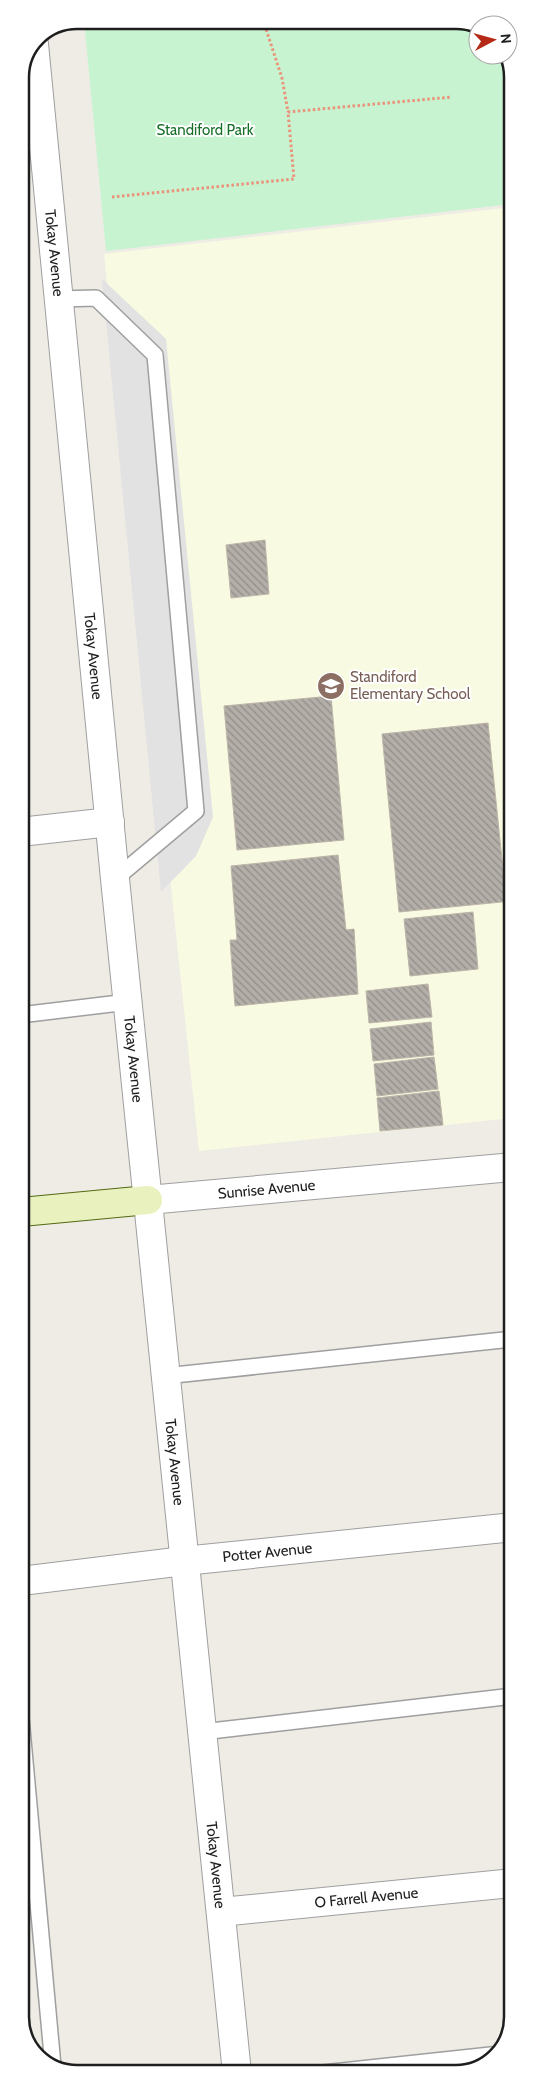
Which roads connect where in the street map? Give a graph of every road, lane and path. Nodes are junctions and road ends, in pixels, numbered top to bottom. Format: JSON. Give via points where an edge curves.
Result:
{"nodes":[{"id":1,"x":266,"y":29,"type":"edge"},
{"id":2,"x":32,"y":57,"type":"edge"},
{"id":3,"x":29,"y":86,"type":"edge"},
{"id":4,"x":452,"y":97,"type":"dead end"},
{"id":5,"x":288,"y":112,"type":"junction"},
{"id":6,"x":112,"y":197,"type":"dead end"},
{"id":7,"x":58,"y":299,"type":"junction"},
{"id":8,"x":110,"y":822,"type":"junction"},
{"id":9,"x":29,"y":831,"type":"edge"},
{"id":10,"x":115,"y":879,"type":"junction"},
{"id":11,"x":128,"y":1002,"type":"junction"},
{"id":12,"x":29,"y":1014,"type":"edge"},
{"id":13,"x":504,"y":1168,"type":"edge"},
{"id":14,"x":148,"y":1200,"type":"junction"},
{"id":15,"x":29,"y":1211,"type":"edge"},
{"id":16,"x":504,"y":1340,"type":"edge"},
{"id":17,"x":165,"y":1376,"type":"junction"},
{"id":18,"x":504,"y":1528,"type":"edge"},
{"id":19,"x":184,"y":1561,"type":"junction"},
{"id":20,"x":29,"y":1580,"type":"edge"},
{"id":21,"x":504,"y":1697,"type":"edge"},
{"id":22,"x":202,"y":1732,"type":"junction"},
{"id":23,"x":29,"y":1805,"type":"edge"},
{"id":24,"x":504,"y":1884,"type":"edge"},
{"id":25,"x":221,"y":1912,"type":"junction"},
{"id":26,"x":485,"y":2056,"type":"edge"},
{"id":27,"x":52,"y":2058,"type":"edge"},
{"id":28,"x":236,"y":2065,"type":"edge"},
{"id":29,"x":398,"y":2065,"type":"edge"}],
"edges":[{"from":1,"to":5,"type":"path","via":[[282,78]]},
{"from":2,"to":3,"type":"street","name":"Tokay Avenue"},
{"from":3,"to":7,"type":"street","name":"Tokay Avenue"},
{"from":4,"to":5,"type":"path"},
{"from":5,"to":6,"type":"path","via":[[294,179]]},
{"from":7,"to":8,"type":"street","name":"Tokay Avenue"},
{"from":7,"to":10,"type":"lane","via":[[96,298],[155,355],[156,365],[196,812]]},
{"from":8,"to":9,"type":"street"},
{"from":8,"to":10,"type":"street","name":"Tokay Avenue"},
{"from":10,"to":11,"type":"street","name":"Tokay Avenue"},
{"from":11,"to":12,"type":"lane"},
{"from":11,"to":14,"type":"street","name":"Tokay Avenue"},
{"from":13,"to":14,"type":"street","name":"Sunrise Avenue"},
{"from":14,"to":15,"type":"street","name":"Sunrise Avenue"},
{"from":14,"to":17,"type":"street","name":"Tokay Avenue"},
{"from":16,"to":17,"type":"lane"},
{"from":17,"to":19,"type":"street","name":"Tokay Avenue"},
{"from":18,"to":19,"type":"street","name":"Potter Avenue"},
{"from":19,"to":20,"type":"street","name":"Potter Avenue"},
{"from":19,"to":22,"type":"street","name":"Tokay Avenue"},
{"from":21,"to":22,"type":"lane"},
{"from":22,"to":25,"type":"street","name":"Tokay Avenue"},
{"from":23,"to":27,"type":"lane"},
{"from":24,"to":25,"type":"street","name":"O Farrell Avenue"},
{"from":25,"to":28,"type":"street","name":"Tokay Avenue"},
{"from":26,"to":29,"type":"lane"}]}
